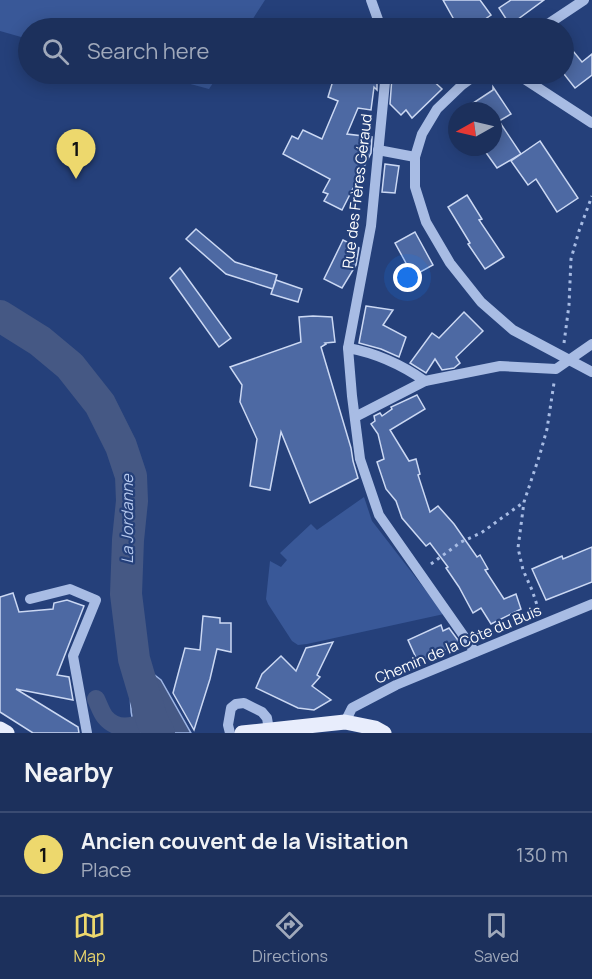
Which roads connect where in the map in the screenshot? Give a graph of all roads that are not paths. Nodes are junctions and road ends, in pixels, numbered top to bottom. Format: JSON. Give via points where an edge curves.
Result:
{"nodes":[{"id":1,"x":370,"y":0,"type":"edge"},
{"id":2,"x":584,"y":0,"type":"edge"},
{"id":3,"x":377,"y":18,"type":"edge"},
{"id":4,"x":557,"y":18,"type":"edge"},
{"id":5,"x":385,"y":84,"type":"edge"},
{"id":6,"x":463,"y":84,"type":"edge"},
{"id":7,"x":532,"y":84,"type":"edge"},
{"id":8,"x":592,"y":123,"type":"edge"},
{"id":9,"x":378,"y":150,"type":"junction"},
{"id":10,"x":414,"y":157,"type":"junction"},
{"id":11,"x":592,"y":344,"type":"edge"},
{"id":12,"x":348,"y":348,"type":"junction"},
{"id":13,"x":568,"y":360,"type":"junction"},
{"id":14,"x":592,"y":372,"type":"edge"},
{"id":15,"x":425,"y":381,"type":"junction"},
{"id":16,"x":355,"y":417,"type":"junction"},
{"id":17,"x":30,"y":599,"type":"dead end"},
{"id":18,"x":592,"y":604,"type":"edge"},
{"id":19,"x":476,"y":652,"type":"junction"},
{"id":20,"x":345,"y":722,"type":"junction"},
{"id":21,"x":0,"y":729,"type":"edge"},
{"id":22,"x":269,"y":730,"type":"junction"},
{"id":23,"x":7,"y":733,"type":"edge"},
{"id":24,"x":87,"y":733,"type":"edge"},
{"id":25,"x":230,"y":733,"type":"edge"},
{"id":26,"x":242,"y":733,"type":"edge"},
{"id":27,"x":384,"y":733,"type":"edge"}],
"edges":[{"from":1,"to":3,"type":"street"},
{"from":2,"to":4,"type":"street"},
{"from":5,"to":9,"type":"street","name":"Rue des Frères Géraud"},
{"from":6,"to":10,"type":"street","via":[[437,109]]},
{"from":7,"to":8,"type":"street"},
{"from":9,"to":10,"type":"street","name":"Rue des Frères Géraud"},
{"from":9,"to":12,"type":"street","name":"Rue des Frères Géraud","via":[[371,226]]},
{"from":10,"to":13,"type":"street","via":[[415,187],[426,222],[450,263],[481,302],[513,330]]},
{"from":11,"to":13,"type":"street"},
{"from":12,"to":15,"type":"street","via":[[366,351]]},
{"from":12,"to":16,"type":"street","name":"Rue des Frères Géraud"},
{"from":13,"to":14,"type":"street"},
{"from":13,"to":15,"type":"street","via":[[556,369],[500,366]]},
{"from":15,"to":16,"type":"street"},
{"from":16,"to":19,"type":"street","name":"Rue des Frères Géraud","via":[[360,459],[379,515]]},
{"from":17,"to":24,"type":"street","via":[[70,589],[96,600],[73,656]]},
{"from":18,"to":19,"type":"street","name":"Chemin de la Côte du Buis"},
{"from":19,"to":20,"type":"street","name":"Chemin de la Côte du Buis","via":[[352,708]]},
{"from":20,"to":22,"type":"main road"},
{"from":20,"to":27,"type":"main road"},
{"from":21,"to":23,"type":"main road"},
{"from":22,"to":25,"type":"street","via":[[262,712],[243,703],[231,708]]},
{"from":22,"to":26,"type":"main road"}]}
